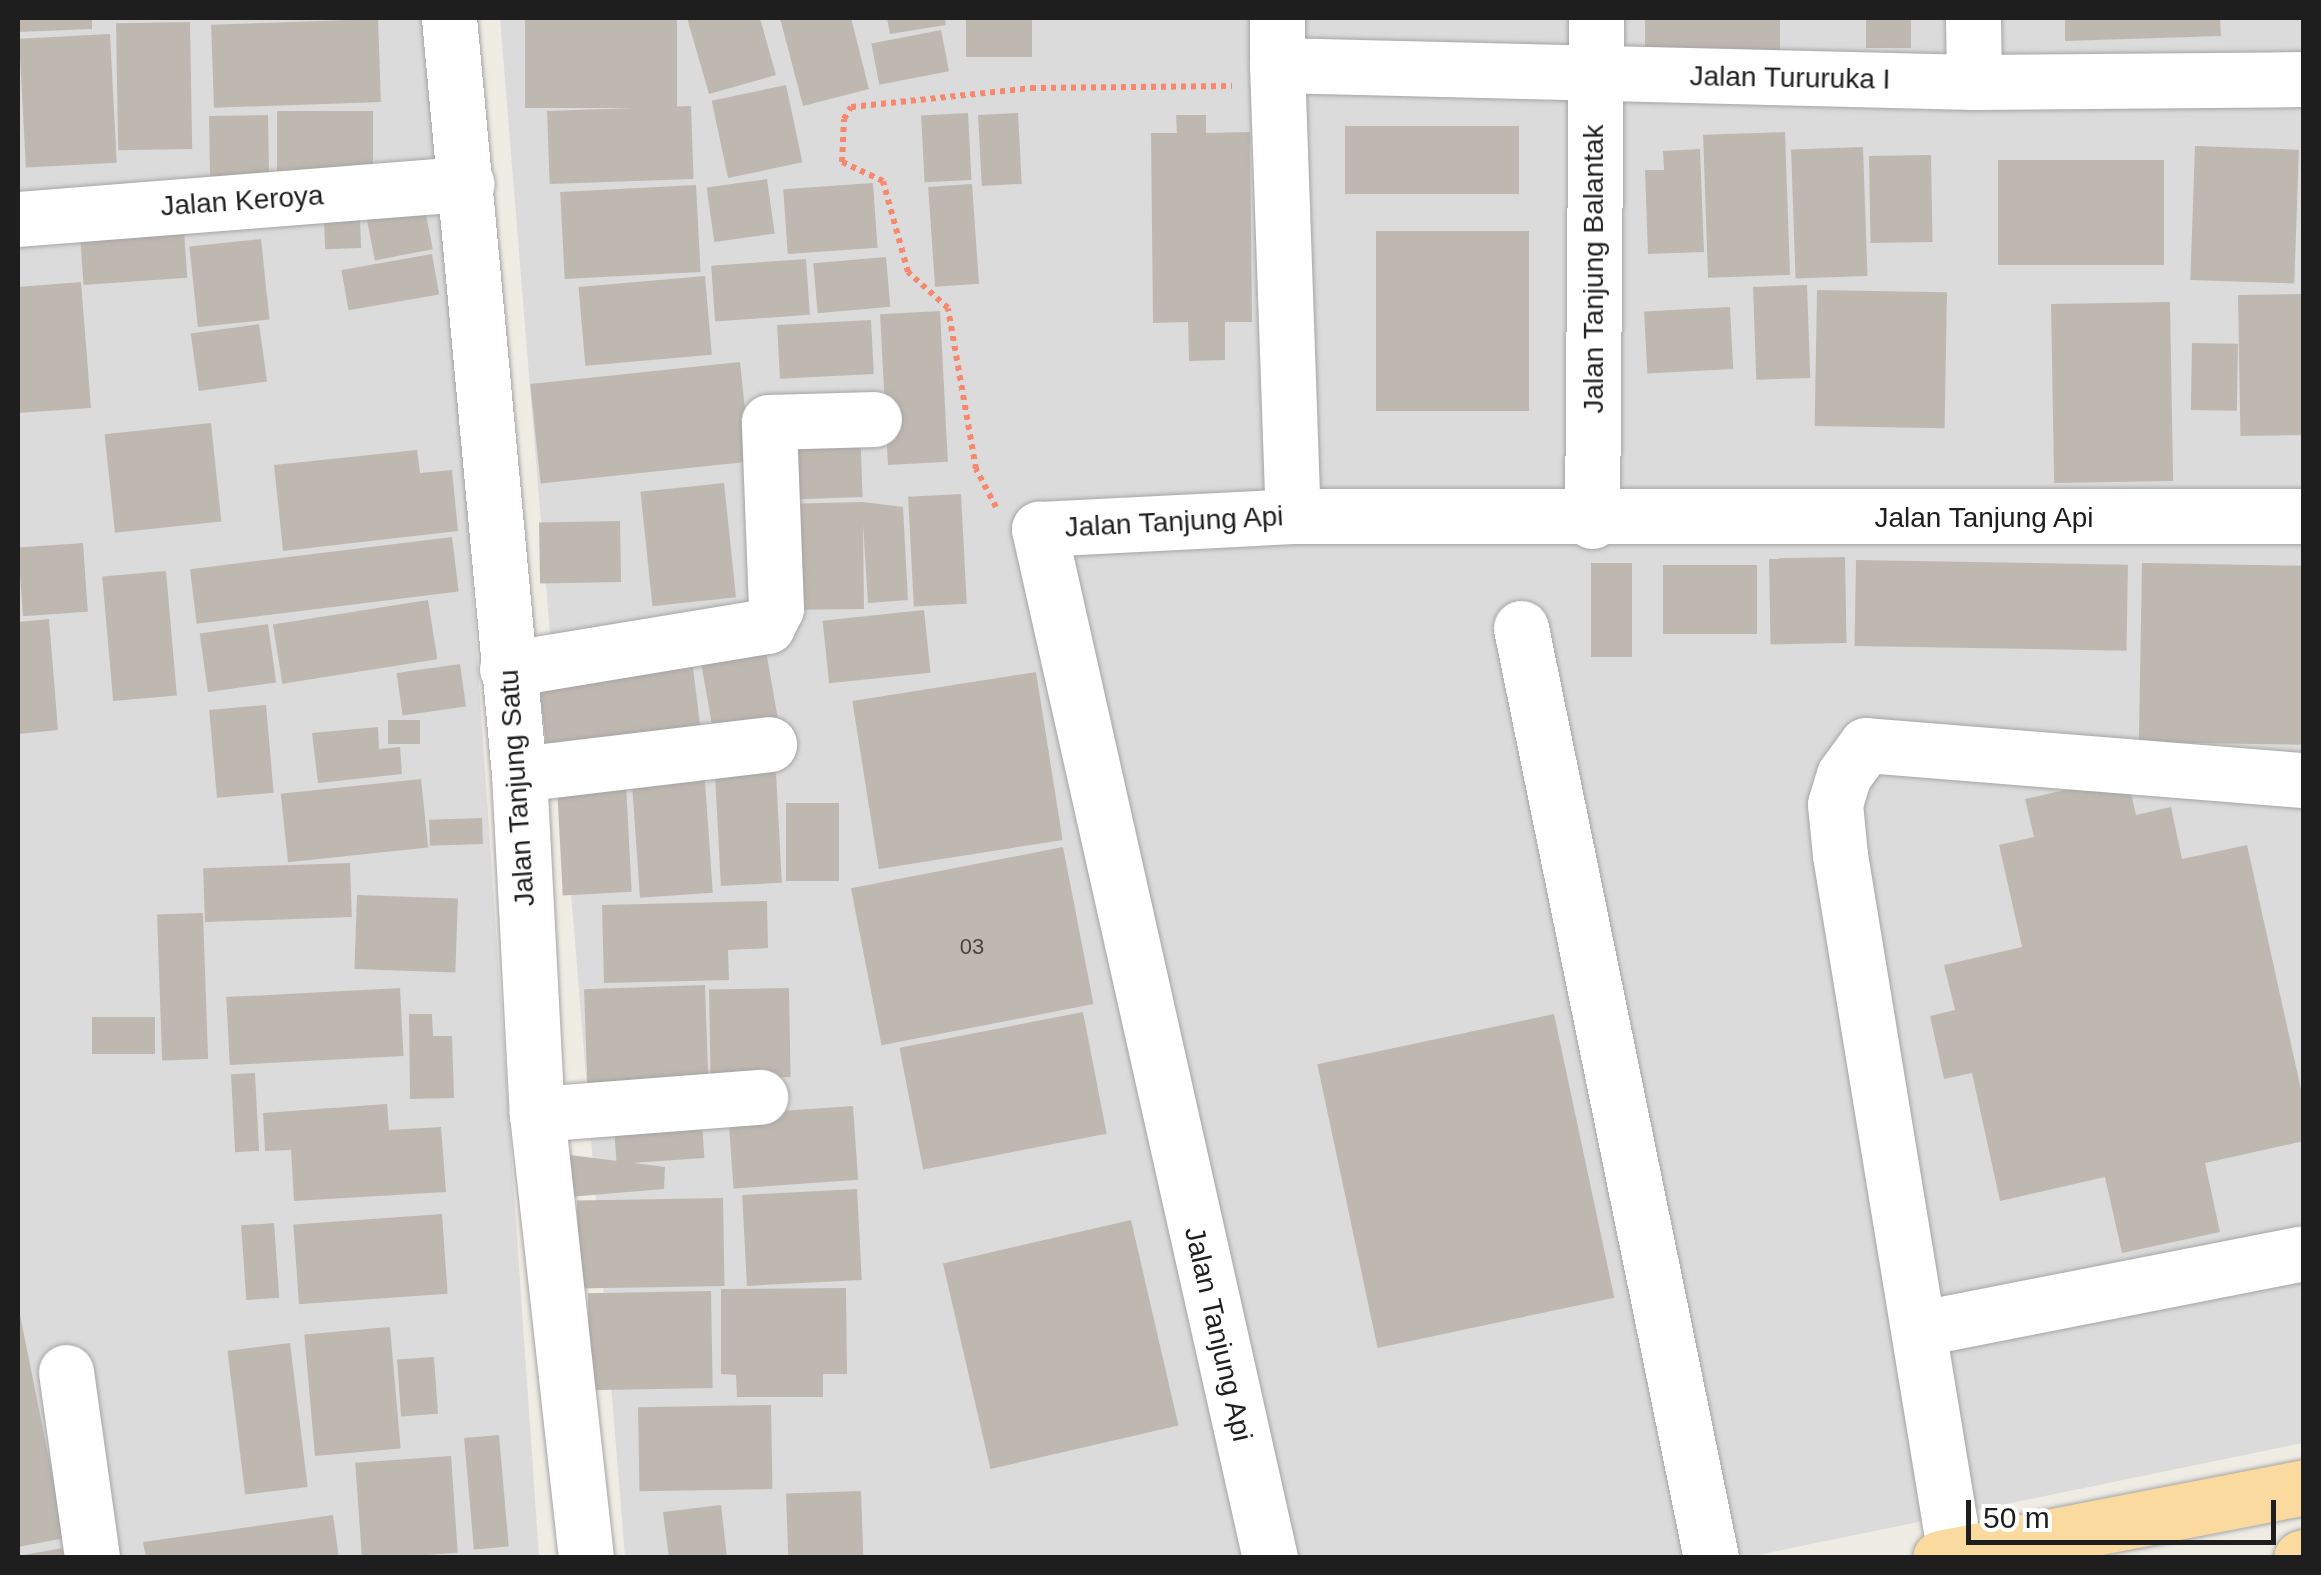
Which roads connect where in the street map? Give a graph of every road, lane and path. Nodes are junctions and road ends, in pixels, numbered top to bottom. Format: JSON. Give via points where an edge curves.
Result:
{"nodes":[{"id":1,"x":1596,"y":18,"type":"edge"},
{"id":2,"x":1972,"y":18,"type":"edge"},
{"id":3,"x":462,"y":20,"type":"edge"},
{"id":4,"x":1277,"y":56,"type":"edge"},
{"id":5,"x":1596,"y":74,"type":"junction"},
{"id":6,"x":2304,"y":79,"type":"edge"},
{"id":7,"x":1974,"y":82,"type":"junction"},
{"id":8,"x":467,"y":184,"type":"junction"},
{"id":9,"x":18,"y":219,"type":"edge"},
{"id":10,"x":874,"y":419,"type":"dead end"},
{"id":11,"x":1293,"y":516,"type":"junction"},
{"id":12,"x":2304,"y":516,"type":"edge"},
{"id":13,"x":1592,"y":521,"type":"junction"},
{"id":14,"x":1039,"y":529,"type":"junction"},
{"id":15,"x":1521,"y":628,"type":"dead end"},
{"id":16,"x":508,"y":669,"type":"junction"},
{"id":17,"x":769,"y":744,"type":"dead end"},
{"id":18,"x":519,"y":774,"type":"junction"},
{"id":19,"x":2304,"y":780,"type":"edge"},
{"id":20,"x":760,"y":1097,"type":"dead end"},
{"id":21,"x":537,"y":1114,"type":"junction"},
{"id":22,"x":2300,"y":1254,"type":"dead end"},
{"id":23,"x":1922,"y":1328,"type":"junction"},
{"id":24,"x":66,"y":1372,"type":"dead end"},
{"id":25,"x":2304,"y":1487,"type":"edge"},
{"id":26,"x":1950,"y":1556,"type":"edge"},
{"id":27,"x":92,"y":1558,"type":"edge"},
{"id":28,"x":586,"y":1558,"type":"edge"},
{"id":29,"x":1270,"y":1558,"type":"edge"},
{"id":30,"x":1711,"y":1558,"type":"edge"}],
"edges":[{"from":1,"to":5,"type":"street","name":"Jalan Tanjung Balantak"},
{"from":2,"to":7,"type":"street"},
{"from":3,"to":8,"type":"street","name":"Jalan Tanjung Satu"},
{"from":4,"to":5,"type":"street","name":"Jalan Tururuka I"},
{"from":4,"to":11,"type":"street"},
{"from":4,"to":14,"type":"path","via":[[851,107],[844,119],[842,162],[883,181],[908,272],[948,308],[976,468],[1008,523]]},
{"from":5,"to":7,"type":"street","name":"Jalan Tururuka I"},
{"from":5,"to":13,"type":"street","name":"Jalan Tanjung Balantak"},
{"from":6,"to":7,"type":"street","name":"Jalan Tururuka I"},
{"from":8,"to":9,"type":"street","name":"Jalan Keroya"},
{"from":8,"to":16,"type":"street","name":"Jalan Tanjung Satu"},
{"from":10,"to":16,"type":"street","via":[[769,422],[776,608],[767,626]]},
{"from":11,"to":13,"type":"street","name":"Jalan Tanjung Api"},
{"from":11,"to":14,"type":"street","name":"Jalan Tanjung Api"},
{"from":12,"to":13,"type":"street","name":"Jalan Tanjung Api"},
{"from":14,"to":29,"type":"street","name":"Jalan Tanjung Api"},
{"from":15,"to":30,"type":"street"},
{"from":16,"to":18,"type":"street","name":"Jalan Tanjung Satu"},
{"from":17,"to":18,"type":"street"},
{"from":18,"to":21,"type":"street","name":"Jalan Tanjung Satu"},
{"from":19,"to":23,"type":"street","via":[[1866,745],[1844,775],[1835,804],[1840,855]]},
{"from":20,"to":21,"type":"street"},
{"from":21,"to":28,"type":"street","name":"Jalan Tanjung Satu"},
{"from":22,"to":23,"type":"street"},
{"from":23,"to":26,"type":"street"},
{"from":24,"to":27,"type":"street"},
{"from":25,"to":26,"type":"main road"}]}
